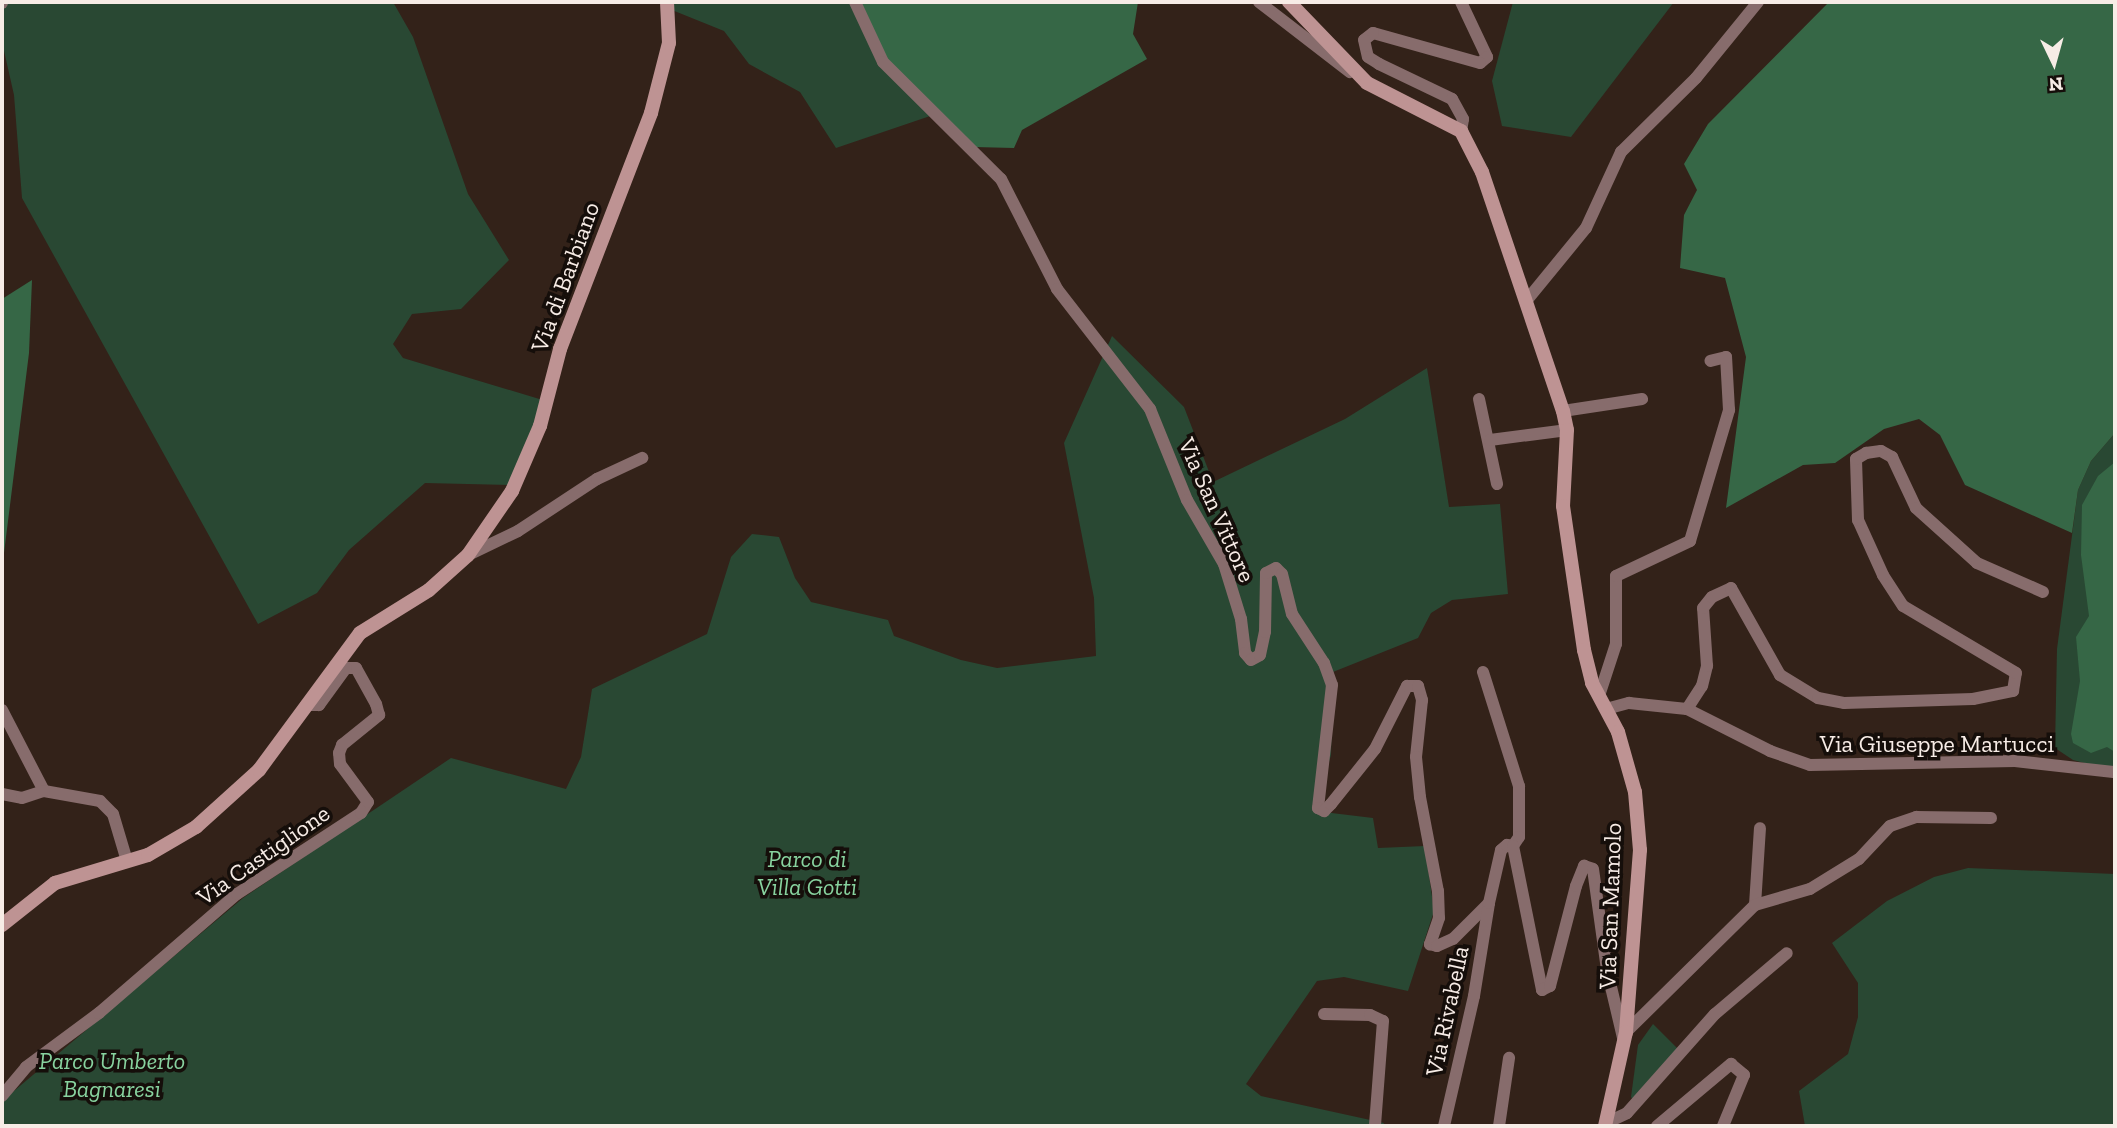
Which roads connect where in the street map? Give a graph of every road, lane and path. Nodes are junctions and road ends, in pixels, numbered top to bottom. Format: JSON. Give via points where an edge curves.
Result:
{"nodes":[{"id":1,"x":667,"y":2,"type":"edge"},
{"id":2,"x":855,"y":2,"type":"edge"},
{"id":3,"x":1259,"y":2,"type":"edge"},
{"id":4,"x":1289,"y":2,"type":"edge"},
{"id":5,"x":1461,"y":2,"type":"edge"},
{"id":6,"x":1758,"y":2,"type":"edge"},
{"id":7,"x":1367,"y":83,"type":"junction"},
{"id":8,"x":1461,"y":131,"type":"junction"},
{"id":9,"x":1527,"y":300,"type":"junction"},
{"id":10,"x":1710,"y":361,"type":"dead end"},
{"id":11,"x":1479,"y":399,"type":"dead end"},
{"id":12,"x":1642,"y":399,"type":"dead end"},
{"id":13,"x":1563,"y":411,"type":"junction"},
{"id":14,"x":1567,"y":430,"type":"junction"},
{"id":15,"x":1490,"y":440,"type":"junction"},
{"id":16,"x":642,"y":458,"type":"dead end"},
{"id":17,"x":1497,"y":484,"type":"dead end"},
{"id":18,"x":468,"y":555,"type":"junction"},
{"id":19,"x":2043,"y":592,"type":"dead end"},
{"id":20,"x":1483,"y":672,"type":"dead end"},
{"id":21,"x":1603,"y":702,"type":"junction"},
{"id":22,"x":306,"y":705,"type":"junction"},
{"id":23,"x":1687,"y":709,"type":"junction"},
{"id":24,"x":2,"y":710,"type":"edge"},
{"id":25,"x":2113,"y":772,"type":"dead end"},
{"id":26,"x":44,"y":791,"type":"junction"},
{"id":27,"x":2,"y":794,"type":"edge"},
{"id":28,"x":1991,"y":818,"type":"dead end"},
{"id":29,"x":1760,"y":828,"type":"dead end"},
{"id":30,"x":1513,"y":846,"type":"junction"},
{"id":31,"x":127,"y":861,"type":"junction"},
{"id":32,"x":1489,"y":903,"type":"junction"},
{"id":33,"x":1755,"y":905,"type":"junction"},
{"id":34,"x":2,"y":925,"type":"edge"},
{"id":35,"x":1787,"y":953,"type":"dead end"},
{"id":36,"x":1324,"y":1014,"type":"dead end"},
{"id":37,"x":1625,"y":1037,"type":"junction"},
{"id":38,"x":1509,"y":1058,"type":"dead end"},
{"id":39,"x":2,"y":1096,"type":"edge"},
{"id":40,"x":1605,"y":1125,"type":"edge"},
{"id":41,"x":1376,"y":1126,"type":"edge"},
{"id":42,"x":1444,"y":1126,"type":"edge"},
{"id":43,"x":1499,"y":1126,"type":"edge"},
{"id":44,"x":1657,"y":1126,"type":"edge"},
{"id":45,"x":1723,"y":1126,"type":"edge"}],
"edges":[{"from":1,"to":18,"type":"main road","name":"Via di Barbiano","via":[[669,43],[651,113],[560,349],[540,426],[512,491]]},
{"from":2,"to":32,"type":"street","name":"Via San Vittore","via":[[883,62],[1001,179],[1057,289],[1150,409],[1186,500],[1224,564],[1241,620],[1245,653],[1251,660],[1260,655],[1265,632],[1266,573],[1276,568],[1282,574],[1292,614],[1324,663],[1332,685],[1318,808],[1324,811],[1332,804],[1375,749],[1407,686],[1418,686],[1422,700],[1416,757],[1438,891],[1439,918],[1430,944],[1453,939]]},
{"from":3,"to":7,"type":"street"},
{"from":4,"to":7,"type":"main road"},
{"from":5,"to":8,"type":"street","name":"Via San Mamolo","via":[[1487,57],[1480,63],[1373,33],[1364,40],[1368,57],[1452,99],[1463,119]]},
{"from":6,"to":9,"type":"street","via":[[1696,79],[1621,152],[1586,228]]},
{"from":7,"to":8,"type":"main road"},
{"from":8,"to":9,"type":"main road","name":"Via San Mamolo","via":[[1479,163]]},
{"from":9,"to":13,"type":"main road","name":"Via San Mamolo"},
{"from":10,"to":21,"type":"street","via":[[1726,357],[1728,410],[1690,541],[1616,576],[1616,644]]},
{"from":11,"to":15,"type":"street"},
{"from":12,"to":13,"type":"street"},
{"from":13,"to":14,"type":"main road","name":"Via San Mamolo"},
{"from":14,"to":15,"type":"street"},
{"from":14,"to":21,"type":"main road","name":"Via San Mamolo","via":[[1563,506],[1567,548],[1584,650]]},
{"from":15,"to":17,"type":"street"},
{"from":16,"to":18,"type":"street","name":"Via di Barbiano"},
{"from":18,"to":22,"type":"main road","name":"Via di Barbiano","via":[[429,590],[360,634]]},
{"from":19,"to":23,"type":"street","via":[[1978,563],[1916,508],[1892,457],[1881,451],[1866,453],[1856,459],[1858,520],[1903,606],[2016,673],[2013,691],[1973,699],[1844,703],[1818,698],[1780,675],[1731,588],[1712,597],[1703,608],[1707,666],[1702,686]]},
{"from":20,"to":30,"type":"street","via":[[1519,786],[1519,837]]},
{"from":21,"to":23,"type":"street","name":"Via Giuseppe Martucci"},
{"from":21,"to":37,"type":"main road","name":"Via San Mamolo","via":[[1618,732],[1635,792],[1640,850]]},
{"from":22,"to":31,"type":"main road","name":"Via di Barbiano","via":[[259,771],[218,809],[160,849]]},
{"from":22,"to":39,"type":"street","name":"Via Castiglione","via":[[319,705],[346,668],[356,668],[376,704],[379,715],[342,745],[339,753],[340,764],[368,802],[361,813],[237,894],[99,1013],[26,1067]]},
{"from":23,"to":25,"type":"street","name":"Via Giuseppe Martucci","via":[[1770,751],[1810,765],[2015,761]]},
{"from":24,"to":26,"type":"street"},
{"from":26,"to":27,"type":"street","via":[[22,798]]},
{"from":26,"to":31,"type":"street","via":[[85,796],[108,807]]},
{"from":28,"to":33,"type":"street","via":[[1916,817],[1890,826],[1859,859],[1810,889]]},
{"from":29,"to":33,"type":"street"},
{"from":30,"to":32,"type":"street","via":[[1501,850]]},
{"from":30,"to":37,"type":"street","via":[[1542,990],[1550,986],[1584,866],[1593,869],[1611,992]]},
{"from":31,"to":34,"type":"main road","name":"Via di Barbiano","via":[[55,883]]},
{"from":32,"to":42,"type":"street","name":"Via Rivabella","via":[[1474,996]]},
{"from":33,"to":37,"type":"street"},
{"from":35,"to":40,"type":"street","name":"Via San Mamolo","via":[[1715,1014],[1628,1113]]},
{"from":36,"to":41,"type":"street","via":[[1370,1015],[1383,1021]]},
{"from":37,"to":40,"type":"main road","name":"Via San Mamolo"},
{"from":38,"to":43,"type":"street"},
{"from":44,"to":45,"type":"street","via":[[1731,1064],[1744,1075]]}]}
